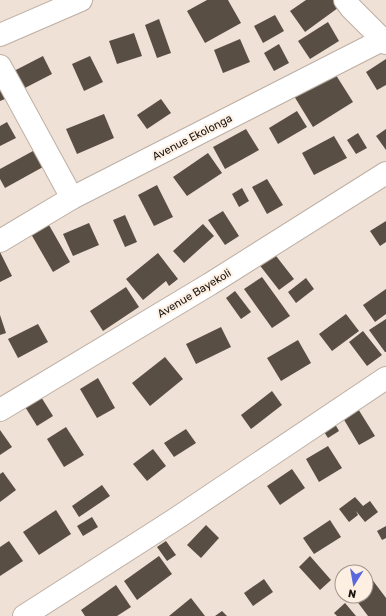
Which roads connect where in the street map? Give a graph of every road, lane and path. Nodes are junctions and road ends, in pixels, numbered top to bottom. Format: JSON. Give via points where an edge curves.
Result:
{"nodes":[{"id":1,"x":81,"y":0,"type":"edge"},
{"id":2,"x":345,"y":0,"type":"edge"},
{"id":3,"x":0,"y":35,"type":"edge"},
{"id":4,"x":385,"y":40,"type":"edge"},
{"id":5,"x":0,"y":66,"type":"edge"},
{"id":6,"x":386,"y":174,"type":"edge"},
{"id":7,"x":72,"y":198,"type":"junction"},
{"id":8,"x":0,"y":241,"type":"edge"},
{"id":9,"x":386,"y":378,"type":"edge"},
{"id":10,"x":0,"y":410,"type":"edge"},
{"id":11,"x":24,"y":616,"type":"edge"}],
"edges":[{"from":1,"to":3,"type":"street"},
{"from":2,"to":4,"type":"street"},
{"from":4,"to":7,"type":"street","name":"Avenue Ekolonga"},
{"from":5,"to":7,"type":"street"},
{"from":6,"to":10,"type":"street","name":"Avenue Bayekoli","via":[[210,284]]},
{"from":7,"to":8,"type":"street","name":"Avenue Ekolonga"},
{"from":9,"to":11,"type":"street","via":[[174,520]]}]}
